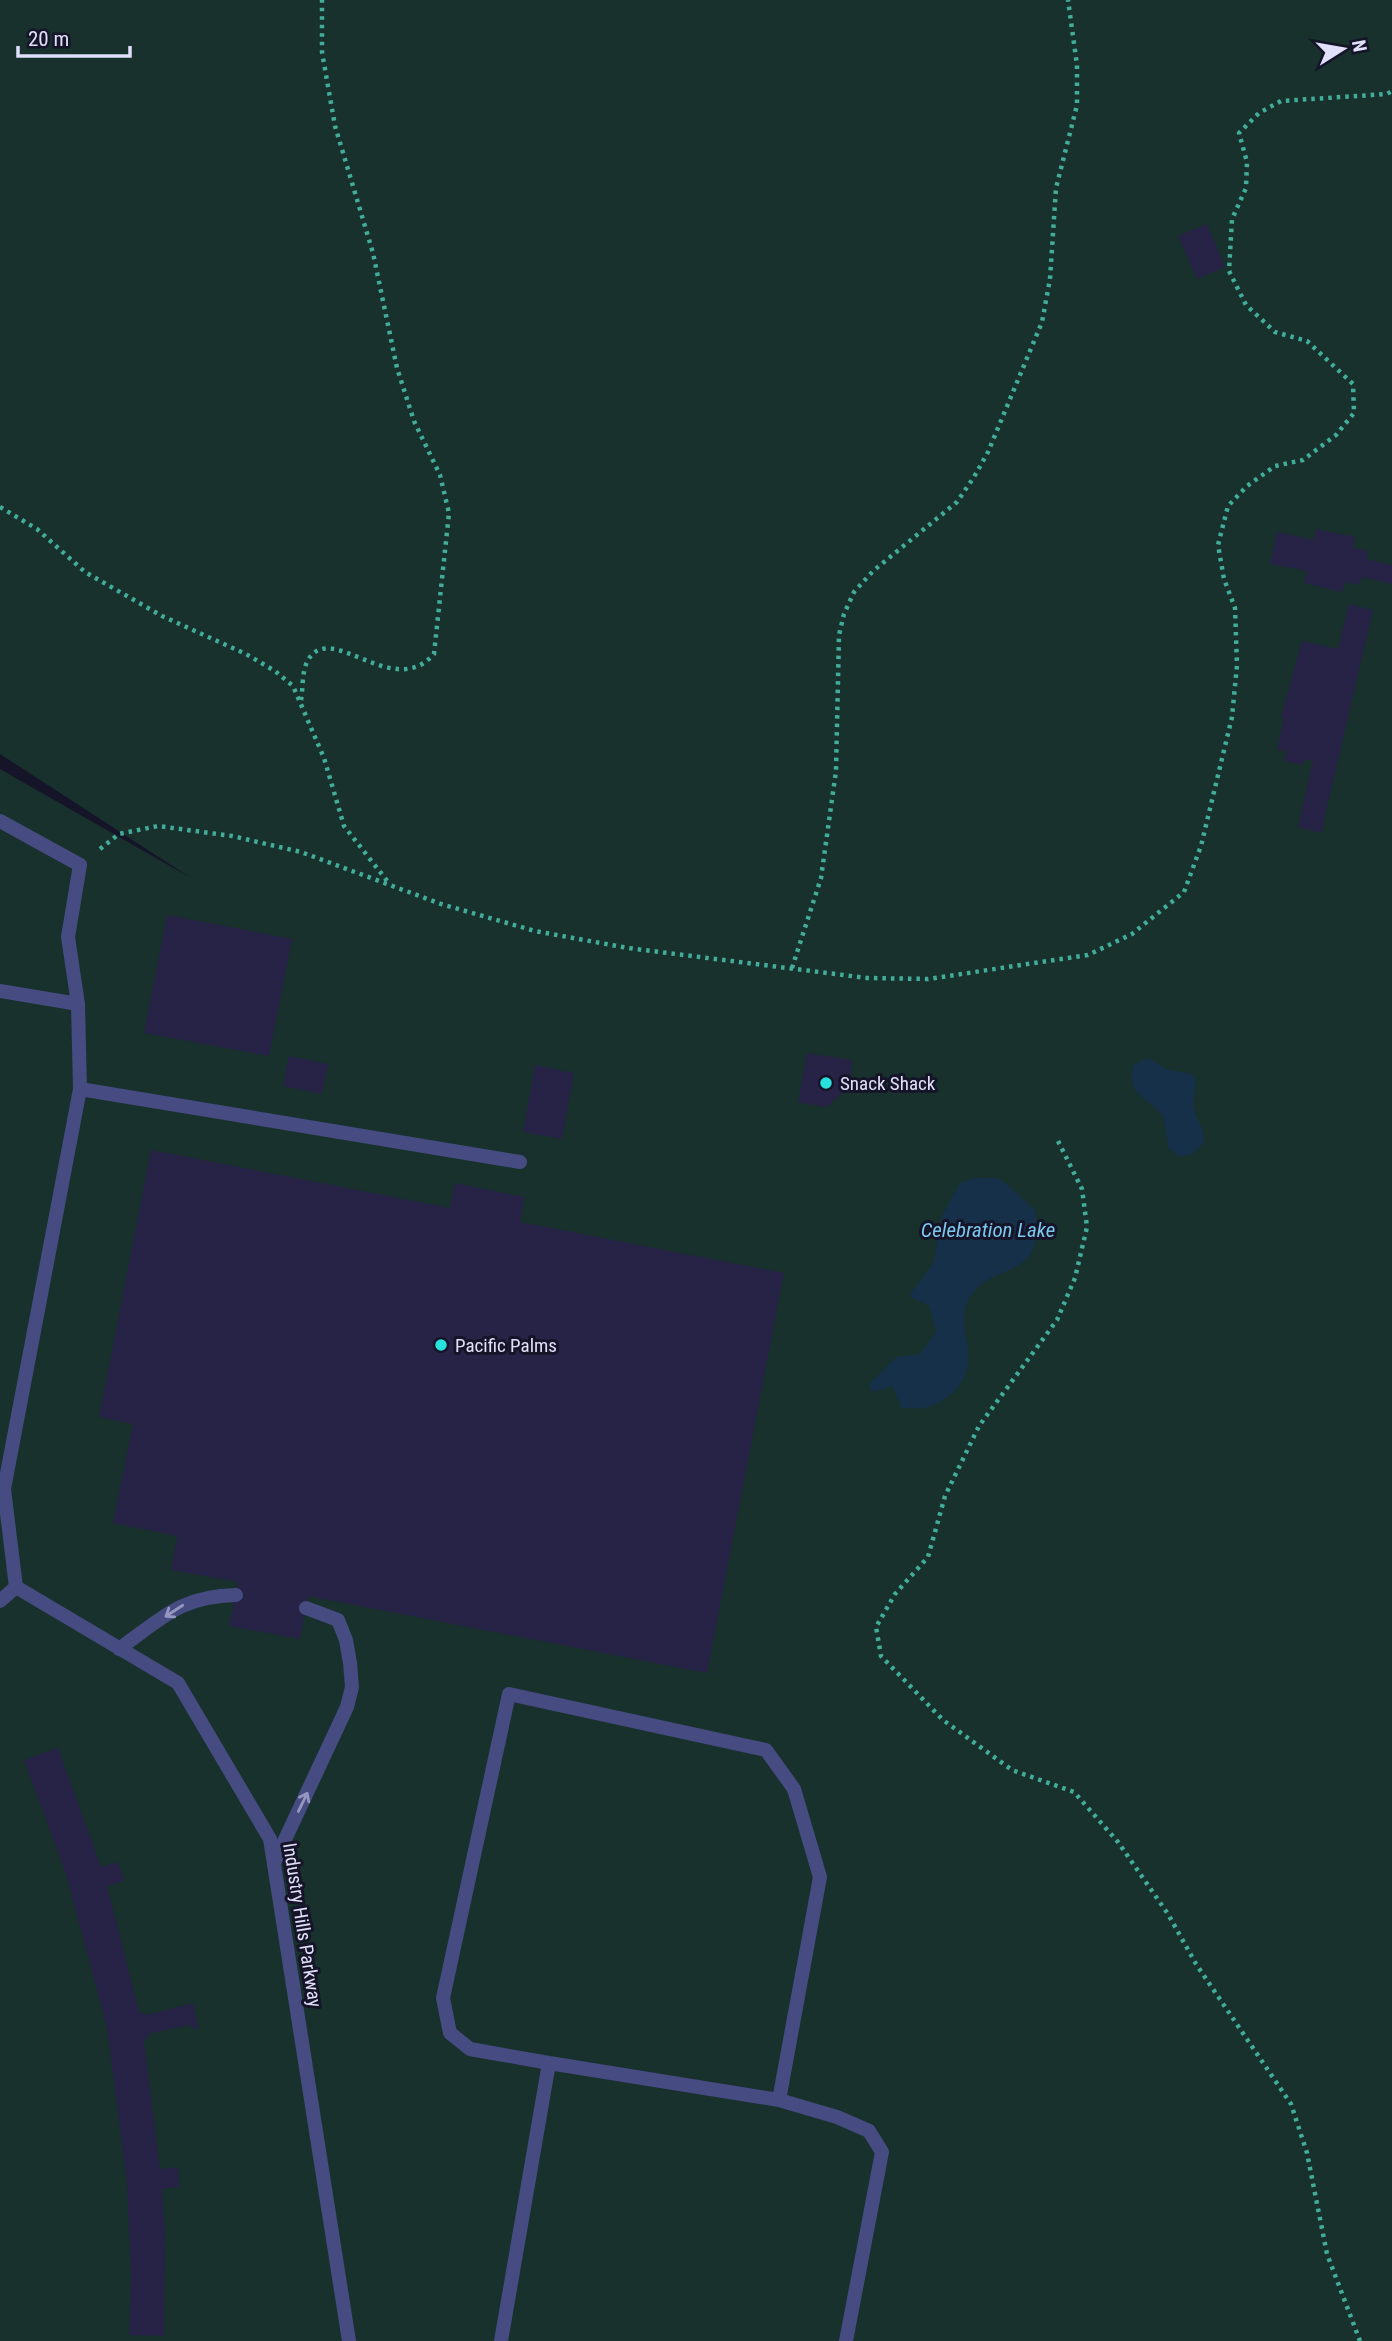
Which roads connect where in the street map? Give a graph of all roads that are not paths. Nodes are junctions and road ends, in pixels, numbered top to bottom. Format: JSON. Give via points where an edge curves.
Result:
{"nodes":[{"id":1,"x":0,"y":821,"type":"edge"},
{"id":2,"x":0,"y":991,"type":"edge"},
{"id":3,"x":78,"y":1004,"type":"junction"},
{"id":4,"x":80,"y":1088,"type":"junction"},
{"id":5,"x":520,"y":1163,"type":"dead end"},
{"id":6,"x":16,"y":1587,"type":"junction"},
{"id":7,"x":236,"y":1595,"type":"dead end"},
{"id":8,"x":0,"y":1601,"type":"edge"},
{"id":9,"x":306,"y":1608,"type":"dead end"},
{"id":10,"x":120,"y":1649,"type":"junction"},
{"id":11,"x":274,"y":1863,"type":"junction"},
{"id":12,"x":549,"y":2063,"type":"junction"},
{"id":13,"x":779,"y":2100,"type":"junction"},
{"id":14,"x":349,"y":2341,"type":"edge"},
{"id":15,"x":501,"y":2341,"type":"edge"},
{"id":16,"x":846,"y":2341,"type":"edge"}],
"edges":[{"from":1,"to":3,"type":"street","via":[[80,865],[68,937]]},
{"from":2,"to":3,"type":"street"},
{"from":3,"to":4,"type":"street"},
{"from":4,"to":5,"type":"street"},
{"from":4,"to":6,"type":"street","via":[[4,1489]]},
{"from":6,"to":8,"type":"street"},
{"from":6,"to":10,"type":"street","name":"Industry Hills Parkway"},
{"from":7,"to":10,"type":"street","one_way":true,"via":[[197,1598]]},
{"from":11,"to":9,"type":"street","one_way":true,"via":[[331,1744],[352,1687],[346,1640],[338,1620]]},
{"from":10,"to":11,"type":"street","name":"Industry Hills Parkway","via":[[178,1684],[270,1839]]},
{"from":11,"to":14,"type":"street","name":"Industry Hills Parkway"},
{"from":12,"to":13,"type":"street"},
{"from":12,"to":13,"type":"street","via":[[470,2049],[450,2033],[443,1998],[509,1694],[766,1750],[794,1789],[820,1877]]},
{"from":12,"to":15,"type":"street"},
{"from":13,"to":16,"type":"street","via":[[869,2131],[882,2152]]}]}
